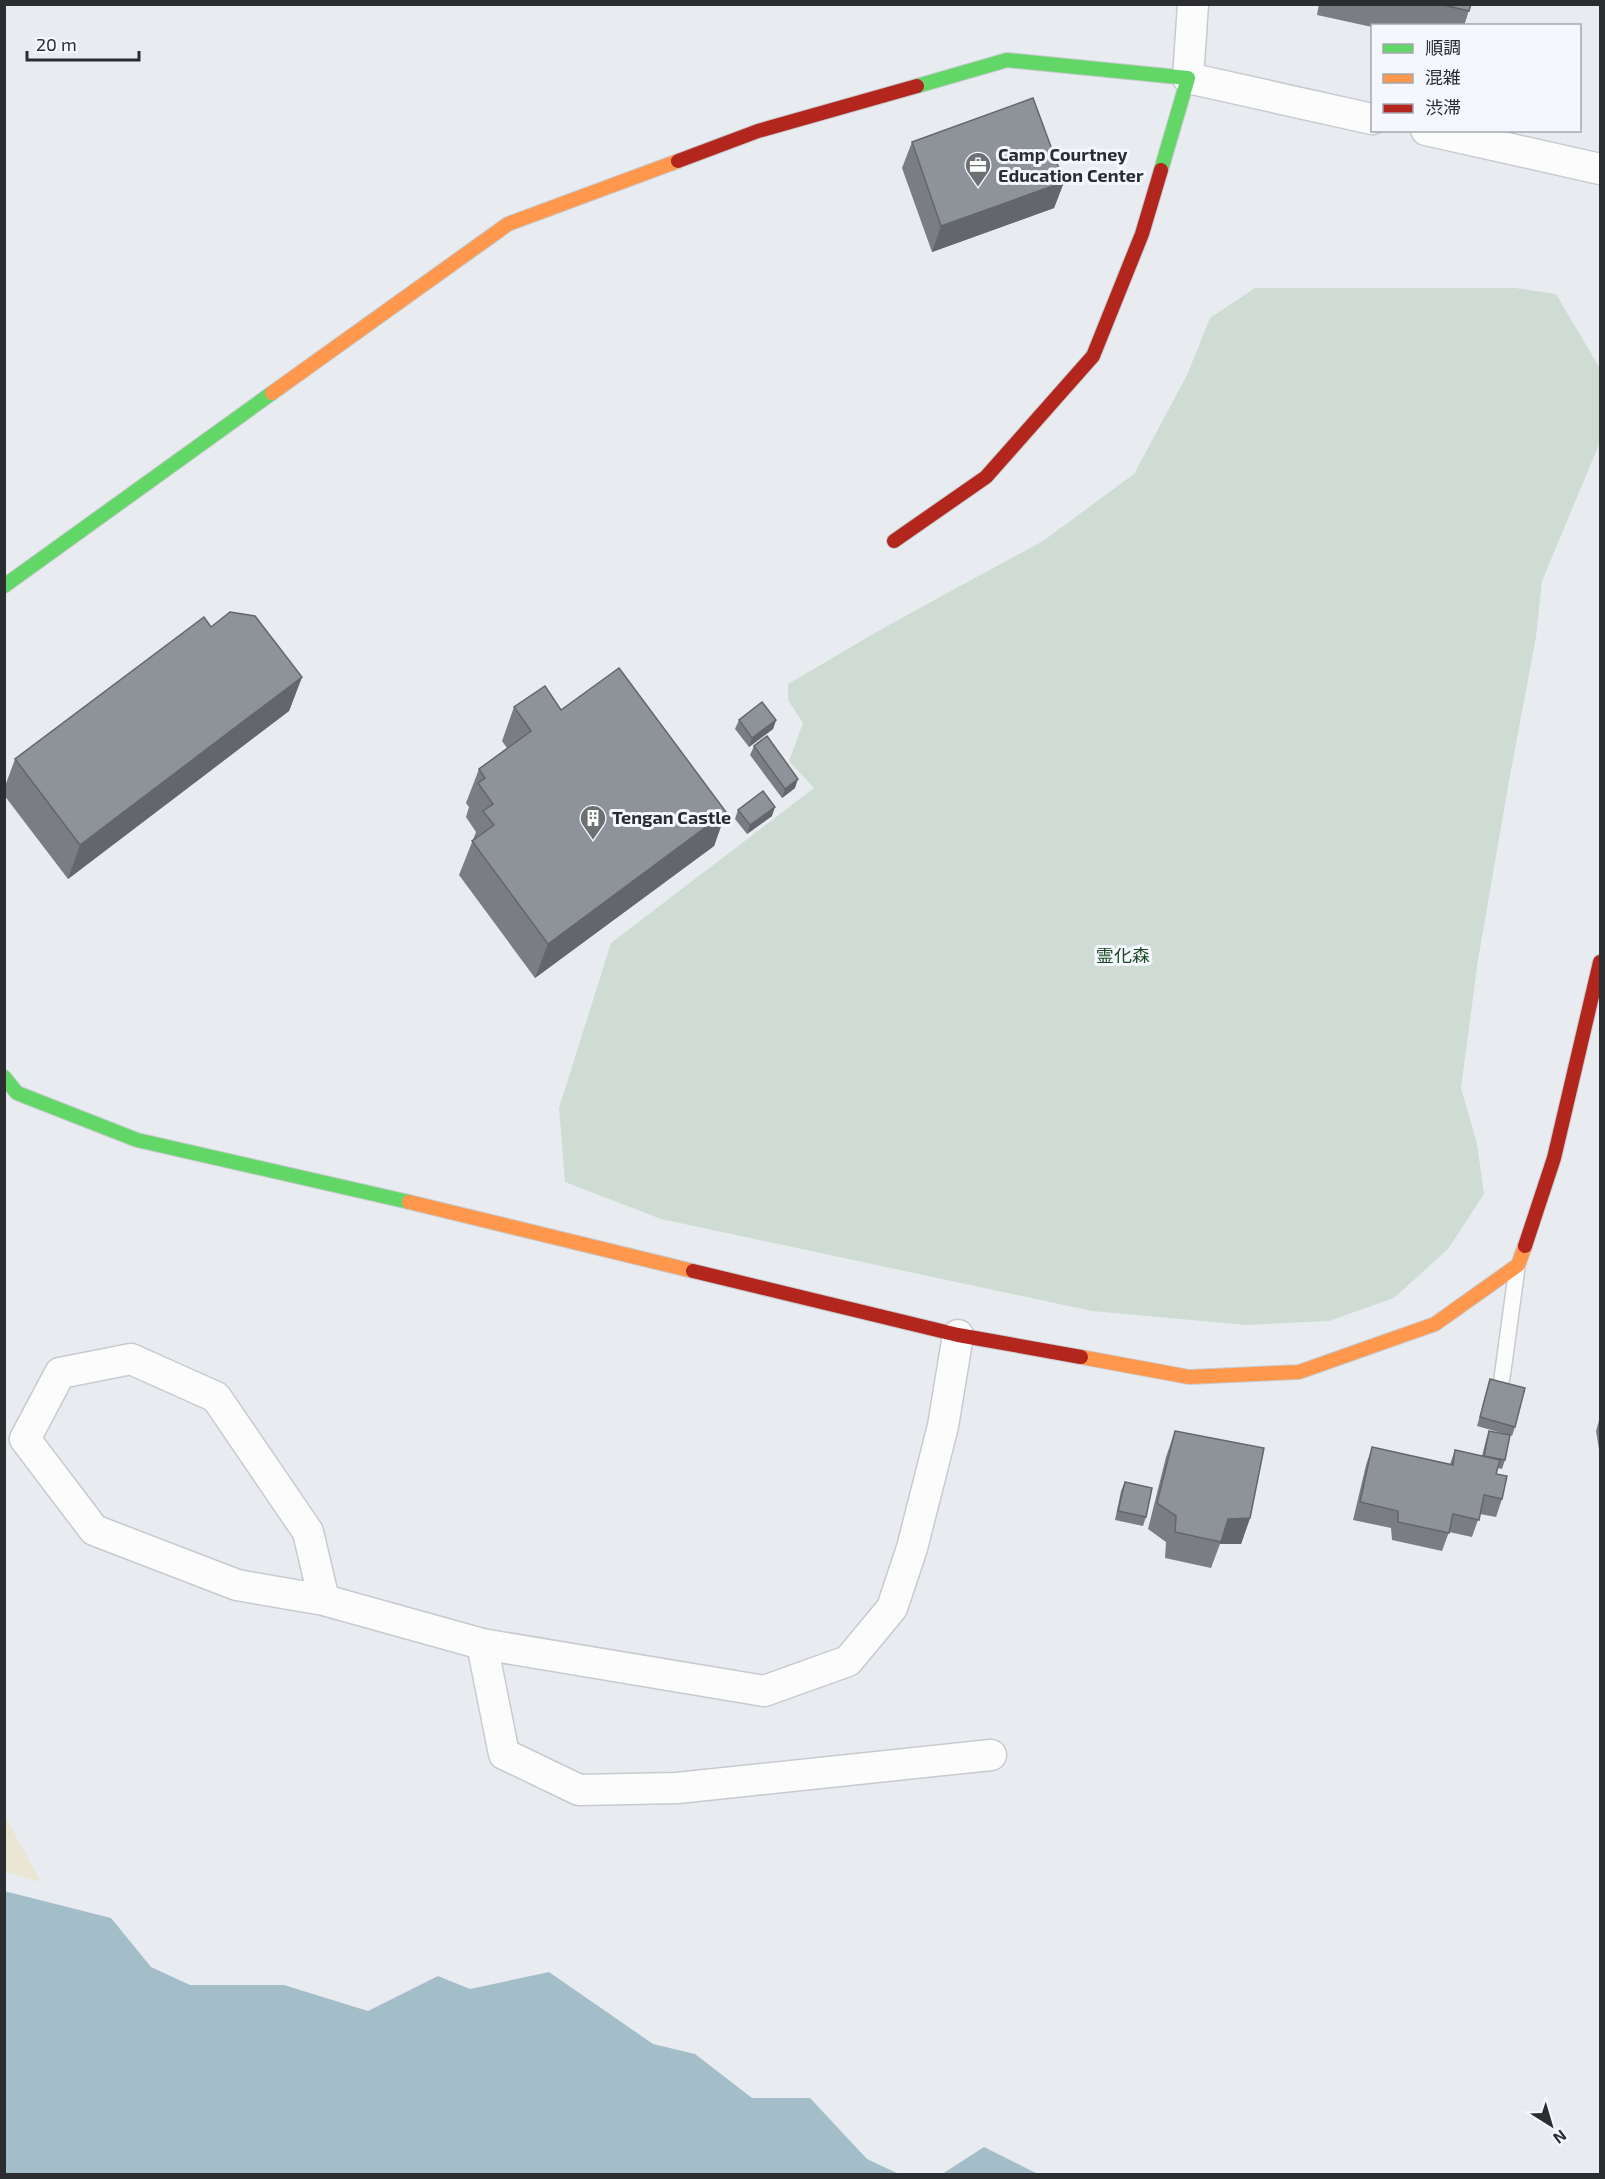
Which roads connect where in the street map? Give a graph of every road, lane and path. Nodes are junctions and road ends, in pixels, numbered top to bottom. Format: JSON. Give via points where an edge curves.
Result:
{"nodes":[{"id":1,"x":1193,"y":4,"type":"edge"},
{"id":2,"x":1188,"y":78,"type":"junction"},
{"id":3,"x":1371,"y":119,"type":"edge"},
{"id":4,"x":1435,"y":132,"type":"edge"},
{"id":5,"x":1600,"y":169,"type":"edge"},
{"id":6,"x":894,"y":541,"type":"dead end"},
{"id":7,"x":4,"y":586,"type":"edge"},
{"id":8,"x":1600,"y":962,"type":"edge"},
{"id":9,"x":1594,"y":1022,"type":"edge"},
{"id":10,"x":4,"y":1077,"type":"edge"},
{"id":11,"x":1518,"y":1265,"type":"junction"},
{"id":12,"x":958,"y":1335,"type":"junction"},
{"id":13,"x":1502,"y":1378,"type":"dead end"},
{"id":14,"x":324,"y":1600,"type":"junction"},
{"id":15,"x":482,"y":1644,"type":"junction"},
{"id":16,"x":991,"y":1755,"type":"dead end"}],
"edges":[{"from":1,"to":2,"type":"street"},
{"from":2,"to":3,"type":"street"},
{"from":2,"to":6,"type":"street","via":[[1142,234],[1093,356],[986,477]]},
{"from":2,"to":7,"type":"street","via":[[1007,60],[758,130],[508,224]]},
{"from":4,"to":5,"type":"street"},
{"from":8,"to":9,"type":"street"},
{"from":9,"to":11,"type":"street"},
{"from":10,"to":12,"type":"street","via":[[17,1093],[137,1140]]},
{"from":11,"to":12,"type":"street","via":[[1435,1324],[1299,1372],[1189,1377]]},
{"from":11,"to":13,"type":"lane"},
{"from":12,"to":15,"type":"street","via":[[943,1426],[896,1598],[848,1661],[764,1691]]},
{"from":14,"to":14,"type":"street","via":[[237,1585],[94,1530],[25,1439],[60,1373],[131,1359],[216,1397],[308,1532]]},
{"from":14,"to":15,"type":"street"},
{"from":15,"to":16,"type":"street","via":[[504,1754],[579,1790],[676,1788]]}]}
